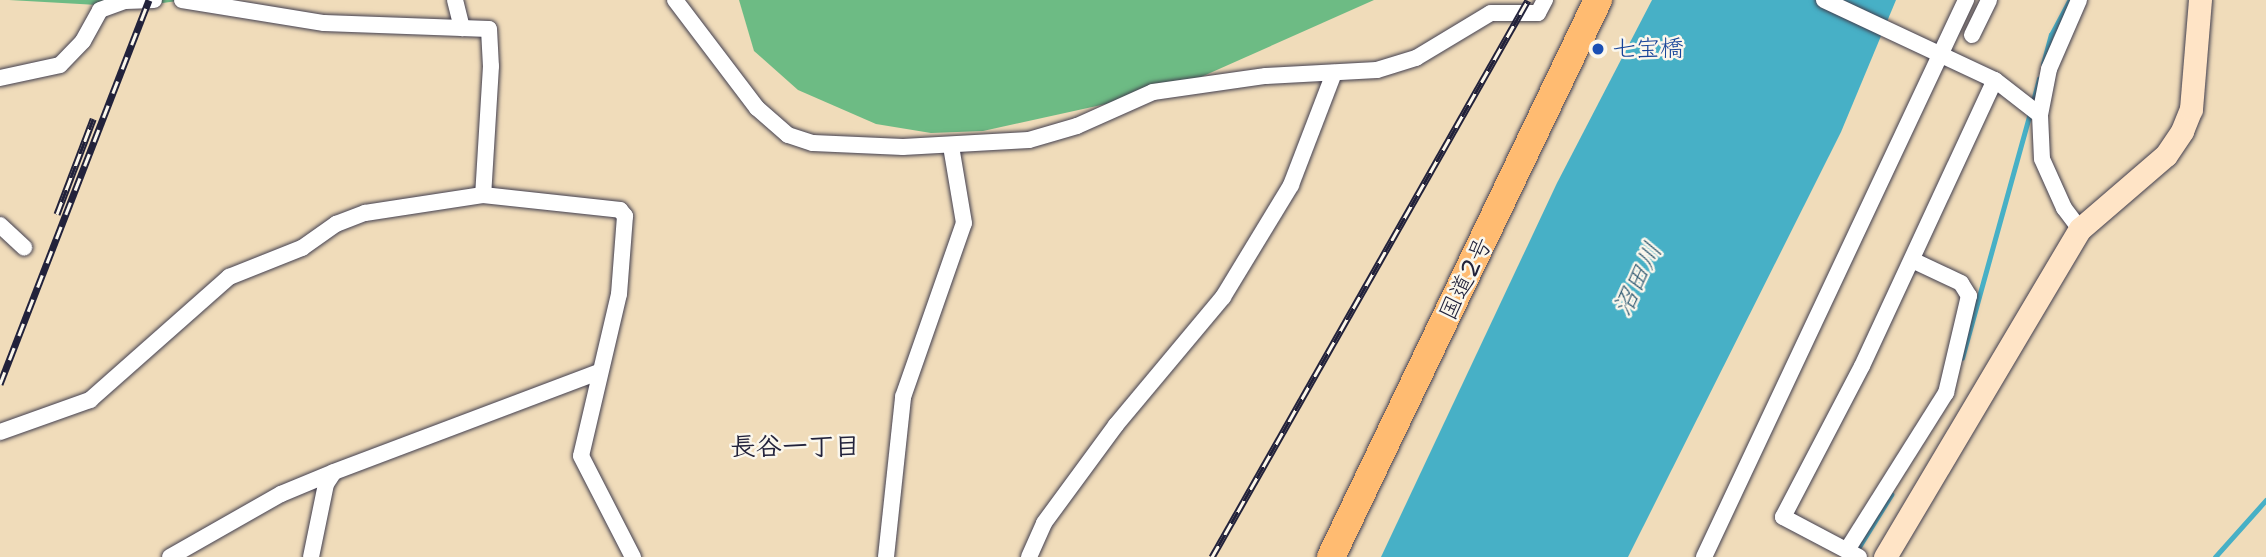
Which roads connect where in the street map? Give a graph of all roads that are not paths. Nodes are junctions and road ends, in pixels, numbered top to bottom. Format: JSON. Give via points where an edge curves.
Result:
{"nodes":[{"id":1,"x":154,"y":0,"type":"edge"},
{"id":2,"x":182,"y":0,"type":"edge"},
{"id":3,"x":455,"y":0,"type":"edge"},
{"id":4,"x":675,"y":0,"type":"edge"},
{"id":5,"x":1545,"y":0,"type":"edge"},
{"id":6,"x":1598,"y":0,"type":"edge"},
{"id":7,"x":1824,"y":0,"type":"edge"},
{"id":8,"x":1966,"y":0,"type":"edge"},
{"id":9,"x":1989,"y":0,"type":"edge"},
{"id":10,"x":2079,"y":0,"type":"edge"},
{"id":11,"x":2200,"y":0,"type":"edge"},
{"id":12,"x":461,"y":28,"type":"junction"},
{"id":13,"x":1972,"y":34,"type":"dead end"},
{"id":14,"x":1936,"y":51,"type":"junction"},
{"id":15,"x":1334,"y":73,"type":"junction"},
{"id":16,"x":0,"y":78,"type":"edge"},
{"id":17,"x":1996,"y":80,"type":"junction"},
{"id":18,"x":2040,"y":115,"type":"junction"},
{"id":19,"x":951,"y":146,"type":"junction"},
{"id":20,"x":483,"y":195,"type":"junction"},
{"id":21,"x":0,"y":225,"type":"edge"},
{"id":22,"x":2080,"y":229,"type":"junction"},
{"id":23,"x":24,"y":247,"type":"dead end"},
{"id":24,"x":1912,"y":260,"type":"junction"},
{"id":25,"x":599,"y":372,"type":"junction"},
{"id":26,"x":0,"y":432,"type":"edge"},
{"id":27,"x":334,"y":472,"type":"junction"},
{"id":28,"x":1853,"y":554,"type":"edge"},
{"id":29,"x":170,"y":557,"type":"edge"},
{"id":30,"x":311,"y":557,"type":"edge"},
{"id":31,"x":633,"y":557,"type":"edge"},
{"id":32,"x":886,"y":557,"type":"edge"},
{"id":33,"x":1028,"y":557,"type":"edge"},
{"id":34,"x":1331,"y":557,"type":"edge"},
{"id":35,"x":1704,"y":557,"type":"edge"},
{"id":36,"x":1885,"y":557,"type":"edge"}],
"edges":[{"from":1,"to":16,"type":"street","via":[[125,1],[100,10],[83,41],[60,65]]},
{"from":2,"to":12,"type":"street","via":[[324,23]]},
{"from":3,"to":12,"type":"street"},
{"from":4,"to":19,"type":"street","via":[[757,108],[788,135],[813,143]]},
{"from":5,"to":15,"type":"street","via":[[1538,13],[1491,13],[1416,58],[1377,70]]},
{"from":6,"to":34,"type":"highway","name":"国道2号"},
{"from":7,"to":14,"type":"street"},
{"from":8,"to":14,"type":"street"},
{"from":9,"to":13,"type":"street"},
{"from":10,"to":18,"type":"street","via":[[2049,69]]},
{"from":11,"to":22,"type":"street","via":[[2191,109],[2182,131],[2166,155]]},
{"from":12,"to":20,"type":"street","via":[[489,29]]},
{"from":14,"to":17,"type":"street"},
{"from":14,"to":35,"type":"street"},
{"from":15,"to":19,"type":"street","via":[[1266,76],[1153,92],[1077,126],[1029,141]]},
{"from":15,"to":33,"type":"street","via":[[1291,185],[1223,297],[1116,425],[1044,523]]},
{"from":17,"to":18,"type":"street"},
{"from":17,"to":24,"type":"street"},
{"from":18,"to":22,"type":"street","via":[[2042,159],[2064,208]]},
{"from":19,"to":32,"type":"street","via":[[964,223],[902,397]]},
{"from":20,"to":25,"type":"street","via":[[620,210],[625,216],[619,294]]},
{"from":20,"to":26,"type":"street","via":[[365,213],[336,224],[302,248],[248,266],[229,277],[90,400]]},
{"from":21,"to":23,"type":"street"},
{"from":22,"to":36,"type":"street"},
{"from":24,"to":28,"type":"street","via":[[1961,283],[1969,296],[1946,393]]},
{"from":24,"to":28,"type":"street","via":[[1783,517]]},
{"from":25,"to":27,"type":"street"},
{"from":25,"to":31,"type":"street","via":[[582,456]]},
{"from":27,"to":29,"type":"street","via":[[281,494]]},
{"from":27,"to":30,"type":"street","via":[[326,484]]}]}
